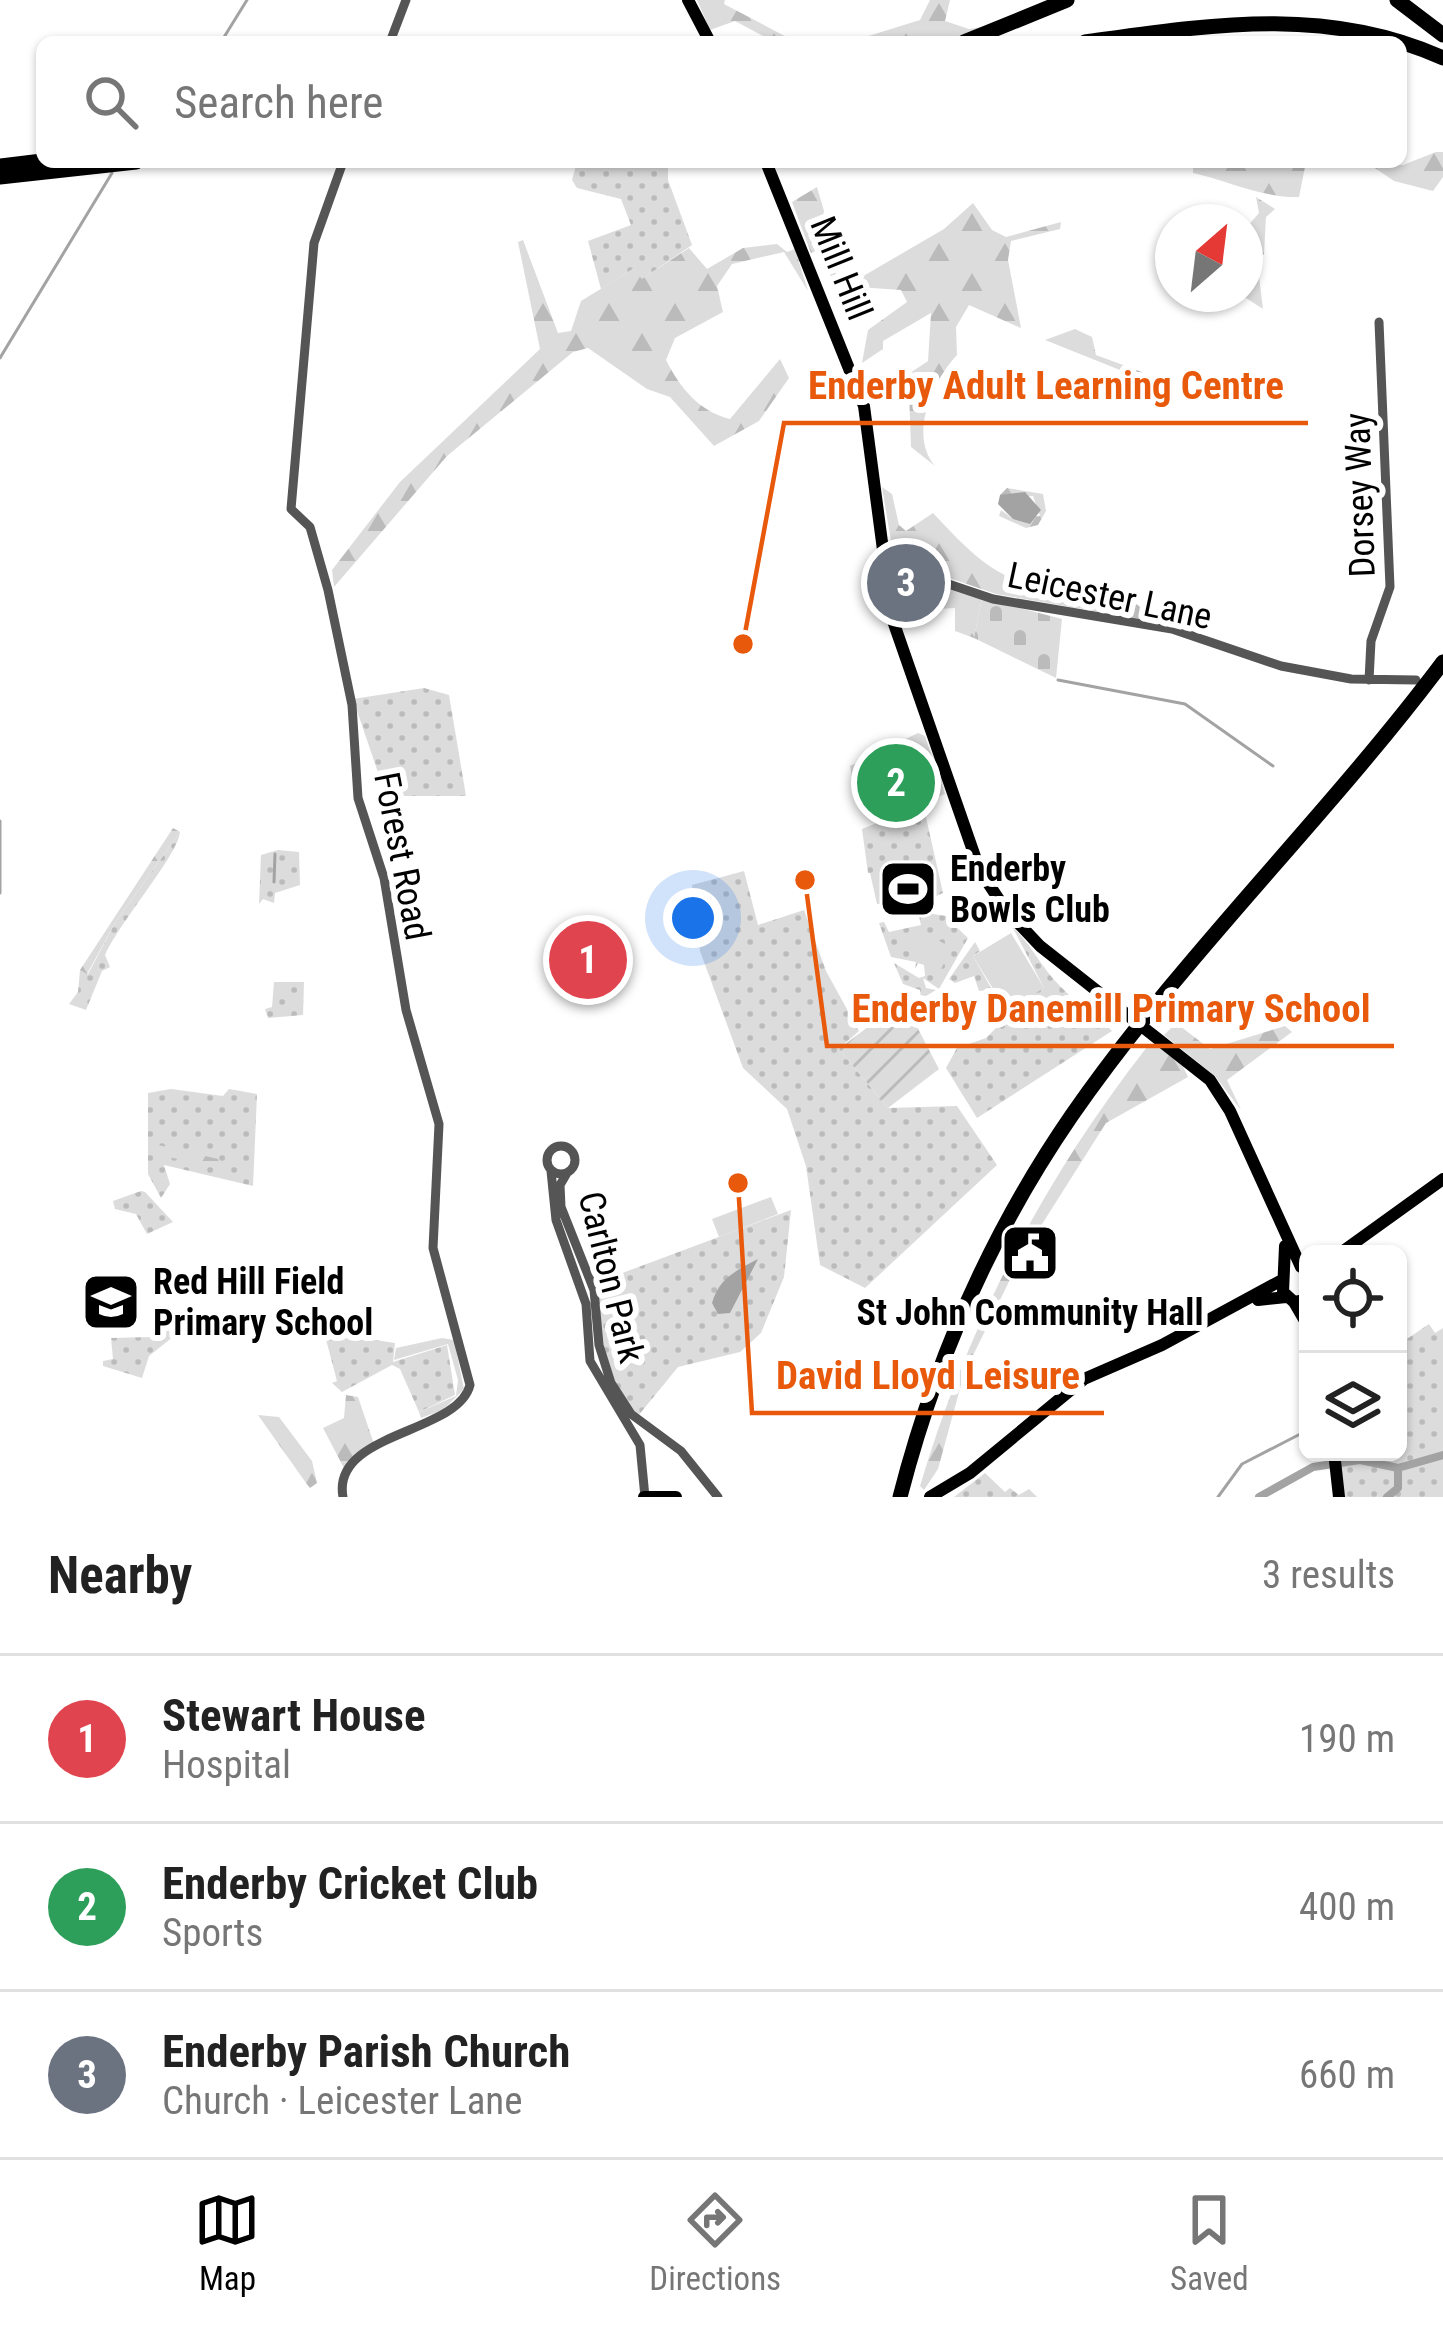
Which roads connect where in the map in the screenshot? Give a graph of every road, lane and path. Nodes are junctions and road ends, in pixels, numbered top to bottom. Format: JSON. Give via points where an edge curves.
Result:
{"nodes":[{"id":1,"x":406,"y":0,"type":"edge"},
{"id":2,"x":688,"y":0,"type":"edge"},
{"id":3,"x":1067,"y":0,"type":"edge"},
{"id":4,"x":1396,"y":0,"type":"edge"},
{"id":5,"x":1443,"y":35,"type":"edge"},
{"id":6,"x":392,"y":36,"type":"edge"},
{"id":7,"x":707,"y":36,"type":"edge"},
{"id":8,"x":979,"y":36,"type":"edge"},
{"id":9,"x":1144,"y":36,"type":"edge"},
{"id":10,"x":1381,"y":36,"type":"edge"},
{"id":11,"x":1407,"y":45,"type":"edge"},
{"id":12,"x":1443,"y":58,"type":"edge"},
{"id":13,"x":36,"y":162,"type":"edge"},
{"id":14,"x":0,"y":166,"type":"edge"},
{"id":15,"x":82,"y":168,"type":"edge"},
{"id":16,"x":341,"y":168,"type":"edge"},
{"id":17,"x":768,"y":168,"type":"edge"},
{"id":18,"x":0,"y":177,"type":"edge"},
{"id":19,"x":1379,"y":322,"type":"dead end"},
{"id":20,"x":889,"y":564,"type":"junction"},
{"id":21,"x":1370,"y":662,"type":"junction"},
{"id":22,"x":1443,"y":662,"type":"edge"},
{"id":23,"x":1322,"y":673,"type":"junction"},
{"id":24,"x":1352,"y":674,"type":"junction"},
{"id":25,"x":1382,"y":676,"type":"junction"},
{"id":26,"x":1369,"y":678,"type":"junction"},
{"id":27,"x":1443,"y":680,"type":"edge"},
{"id":28,"x":1422,"y":690,"type":"junction"},
{"id":29,"x":551,"y":1171,"type":"junction"},
{"id":30,"x":567,"y":1173,"type":"junction"},
{"id":31,"x":1443,"y":1183,"type":"edge"},
{"id":32,"x":1283,"y":1240,"type":"junction"},
{"id":33,"x":1353,"y":1245,"type":"edge"},
{"id":34,"x":1364,"y":1245,"type":"edge"},
{"id":35,"x":1299,"y":1262,"type":"edge"},
{"id":36,"x":1299,"y":1271,"type":"edge"},
{"id":37,"x":1283,"y":1277,"type":"junction"},
{"id":38,"x":1296,"y":1300,"type":"edge"},
{"id":39,"x":1335,"y":1461,"type":"edge"},
{"id":40,"x":905,"y":1494,"type":"edge"},
{"id":41,"x":343,"y":1497,"type":"edge"},
{"id":42,"x":644,"y":1497,"type":"edge"},
{"id":43,"x":673,"y":1497,"type":"edge"},
{"id":44,"x":718,"y":1497,"type":"edge"},
{"id":45,"x":931,"y":1497,"type":"edge"},
{"id":46,"x":944,"y":1497,"type":"edge"},
{"id":47,"x":1339,"y":1497,"type":"edge"}],
"edges":[{"from":1,"to":6,"type":"street"},
{"from":2,"to":7,"type":"main road"},
{"from":3,"to":8,"type":"highway"},
{"from":4,"to":5,"type":"highway"},
{"from":9,"to":10,"type":"highway","via":[[1290,21]]},
{"from":11,"to":12,"type":"highway"},
{"from":13,"to":14,"type":"highway"},
{"from":15,"to":18,"type":"highway"},
{"from":16,"to":41,"type":"street","name":"Forest Road","via":[[314,243],[291,508],[313,533],[327,587],[352,705],[359,801],[439,1124],[433,1248],[470,1385],[459,1404],[357,1459]]},
{"from":17,"to":20,"type":"main road","name":"Mill Hill","via":[[861,397]]},
{"from":19,"to":21,"type":"street","name":"Dorsey Way","via":[[1390,587]]},
{"from":20,"to":23,"type":"street","name":"Leicester Lane","via":[[993,599],[1172,629]]},
{"from":20,"to":32,"type":"main road","name":"Mill Hill","via":[[892,618],[980,871],[1040,946],[1210,1080]]},
{"from":21,"to":24,"type":"street"},
{"from":21,"to":25,"type":"street"},
{"from":21,"to":26,"type":"street","name":"Dorsey Way"},
{"from":22,"to":28,"type":"highway"},
{"from":23,"to":24,"type":"street","name":"Leicester Lane"},
{"from":23,"to":26,"type":"street","name":"Leicester Lane"},
{"from":24,"to":26,"type":"street","name":"Leicester Lane"},
{"from":25,"to":26,"type":"street","name":"Leicester Lane"},
{"from":25,"to":28,"type":"street","name":"Leicester Lane"},
{"from":26,"to":28,"type":"street","name":"Leicester Lane"},
{"from":27,"to":28,"type":"highway"},
{"from":28,"to":40,"type":"highway","via":[[1060,1150],[967,1324]]},
{"from":29,"to":30,"type":"street"},
{"from":29,"to":30,"type":"street","via":[[547,1155],[562,1145],[574,1156]]},
{"from":29,"to":42,"type":"street","name":"Carlton Park","via":[[556,1220],[586,1304],[590,1361],[644,1455]]},
{"from":30,"to":44,"type":"street","name":"Carlton Park","via":[[561,1207],[597,1299],[611,1383],[631,1414],[681,1451]]},
{"from":31,"to":33,"type":"main road"},
{"from":31,"to":34,"type":"main road"},
{"from":32,"to":35,"type":"main road"},
{"from":32,"to":37,"type":"main road"},
{"from":36,"to":37,"type":"main road"},
{"from":37,"to":38,"type":"main road"},
{"from":37,"to":45,"type":"main road","via":[[1084,1379]]},
{"from":38,"to":46,"type":"main road","via":[[1240,1306],[1103,1376]]},
{"from":39,"to":47,"type":"main road"},
{"from":42,"to":43,"type":"main road"}]}
